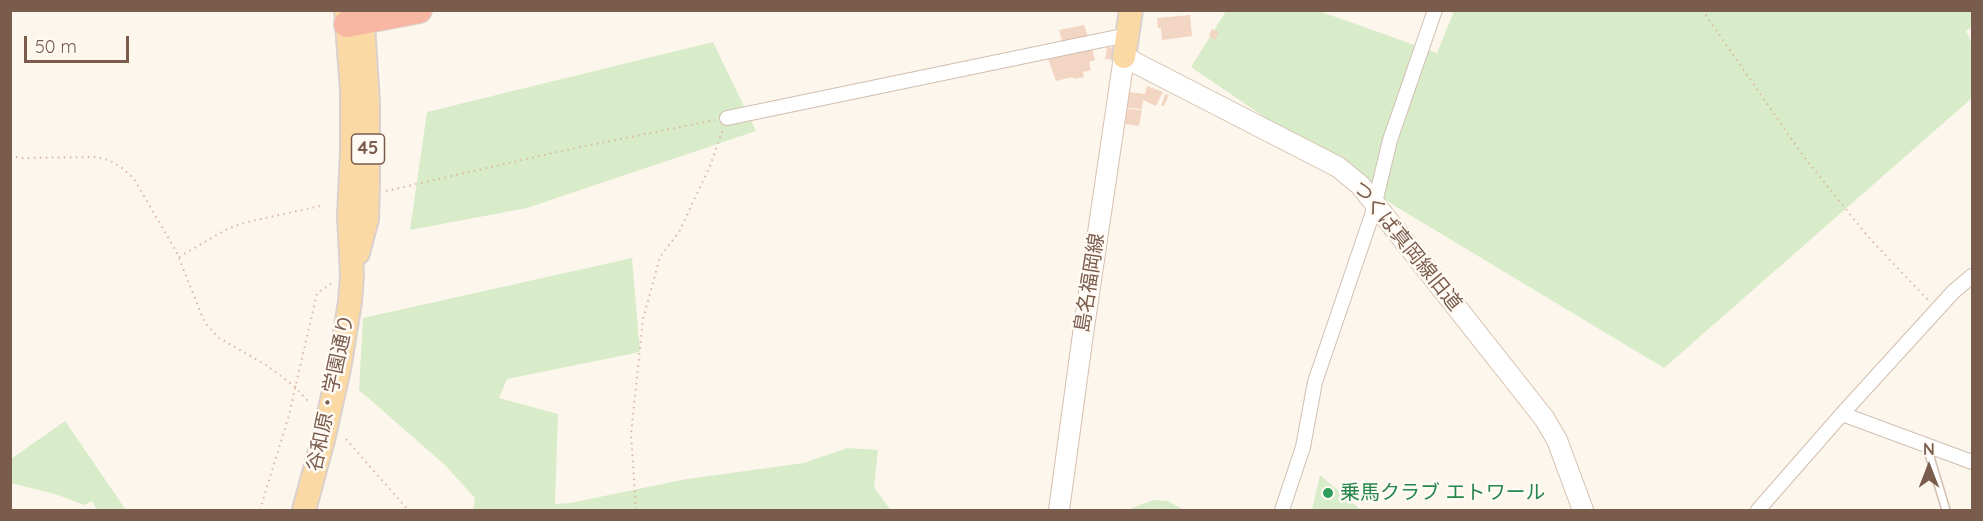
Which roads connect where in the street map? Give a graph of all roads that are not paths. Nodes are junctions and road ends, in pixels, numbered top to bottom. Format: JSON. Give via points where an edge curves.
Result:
{"nodes":[{"id":1,"x":419,"y":10,"type":"edge"},
{"id":2,"x":1131,"y":10,"type":"edge"},
{"id":3,"x":1435,"y":10,"type":"edge"},
{"id":4,"x":355,"y":17,"type":"edge"},
{"id":5,"x":1126,"y":46,"type":"junction"},
{"id":6,"x":727,"y":118,"type":"road end"},
{"id":7,"x":1374,"y":203,"type":"junction"},
{"id":8,"x":1972,"y":276,"type":"edge"},
{"id":9,"x":1842,"y":414,"type":"junction"},
{"id":10,"x":1927,"y":447,"type":"junction"},
{"id":11,"x":1972,"y":462,"type":"edge"},
{"id":12,"x":304,"y":510,"type":"edge"},
{"id":13,"x":1059,"y":510,"type":"edge"},
{"id":14,"x":1282,"y":510,"type":"edge"},
{"id":15,"x":1583,"y":510,"type":"edge"},
{"id":16,"x":1758,"y":510,"type":"edge"},
{"id":17,"x":1946,"y":510,"type":"edge"}],
"edges":[{"from":1,"to":4,"type":"highway"},
{"from":2,"to":5,"type":"main road"},
{"from":3,"to":7,"type":"street","via":[[1390,140]]},
{"from":4,"to":12,"type":"main road","name":"谷和原・学園通り","number":"45","via":[[368,103],[367,219],[352,275],[339,369]]},
{"from":5,"to":6,"type":"street"},
{"from":5,"to":7,"type":"street","name":"つくば真岡線旧道","via":[[1338,167]]},
{"from":5,"to":13,"type":"street","name":"島名福岡線"},
{"from":7,"to":14,"type":"street","via":[[1315,382],[1303,447]]},
{"from":7,"to":15,"type":"street","name":"つくば真岡線旧道","via":[[1544,418],[1557,440]]},
{"from":8,"to":9,"type":"street"},
{"from":9,"to":10,"type":"street"},
{"from":9,"to":16,"type":"street"},
{"from":10,"to":11,"type":"street"},
{"from":10,"to":17,"type":"lane"}]}
